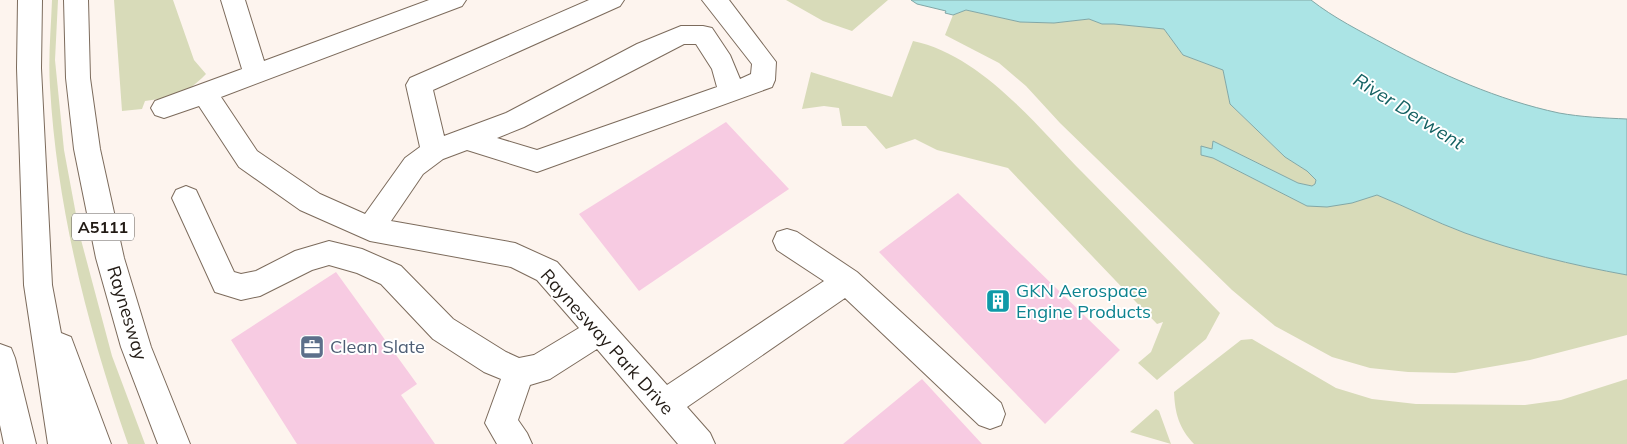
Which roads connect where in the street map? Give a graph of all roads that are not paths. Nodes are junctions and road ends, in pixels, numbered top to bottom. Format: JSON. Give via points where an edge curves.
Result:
{"nodes":[{"id":1,"x":30,"y":0,"type":"edge"},
{"id":2,"x":76,"y":0,"type":"edge"},
{"id":3,"x":233,"y":0,"type":"edge"},
{"id":4,"x":454,"y":0,"type":"edge"},
{"id":5,"x":612,"y":0,"type":"edge"},
{"id":6,"x":714,"y":0,"type":"edge"},
{"id":7,"x":256,"y":74,"type":"junction"},
{"id":8,"x":215,"y":89,"type":"junction"},
{"id":9,"x":730,"y":92,"type":"junction"},
{"id":10,"x":164,"y":108,"type":"dead end"},
{"id":11,"x":467,"y":139,"type":"junction"},
{"id":12,"x":434,"y":151,"type":"junction"},
{"id":13,"x":186,"y":198,"type":"dead end"},
{"id":14,"x":370,"y":229,"type":"junction"},
{"id":15,"x":787,"y":241,"type":"dead end"},
{"id":16,"x":847,"y":281,"type":"junction"},
{"id":17,"x":38,"y":284,"type":"junction"},
{"id":18,"x":600,"y":331,"type":"junction"},
{"id":19,"x":0,"y":358,"type":"edge"},
{"id":20,"x":519,"y":372,"type":"junction"},
{"id":21,"x":5,"y":405,"type":"edge"},
{"id":22,"x":664,"y":405,"type":"junction"},
{"id":23,"x":990,"y":414,"type":"dead end"},
{"id":24,"x":20,"y":444,"type":"edge"},
{"id":25,"x":64,"y":444,"type":"edge"},
{"id":26,"x":96,"y":444,"type":"edge"},
{"id":27,"x":174,"y":444,"type":"edge"},
{"id":28,"x":516,"y":444,"type":"edge"},
{"id":29,"x":699,"y":444,"type":"edge"}],
"edges":[{"from":1,"to":17,"type":"main road","via":[[29,68]]},
{"from":2,"to":27,"type":"main road","name":"Raynesway","number":"A5111","via":[[78,78],[87,149],[110,258],[136,348]]},
{"from":3,"to":7,"type":"main road"},
{"from":4,"to":7,"type":"main road"},
{"from":5,"to":12,"type":"main road","via":[[419,85]]},
{"from":6,"to":9,"type":"main road","via":[[764,62],[762,80]]},
{"from":7,"to":8,"type":"main road"},
{"from":8,"to":10,"type":"main road"},
{"from":8,"to":14,"type":"main road","name":"Raynesway Park Drive","via":[[248,159],[310,202]]},
{"from":9,"to":11,"type":"main road","via":[[537,161]]},
{"from":9,"to":11,"type":"main road","via":[[724,66],[703,35],[681,35],[516,120]]},
{"from":11,"to":12,"type":"main road"},
{"from":12,"to":14,"type":"main road","via":[[414,166]]},
{"from":13,"to":20,"type":"main road","via":[[225,283],[241,288],[260,283],[305,260],[328,253],[362,262],[392,275],[443,329],[494,362]]},
{"from":14,"to":18,"type":"main road","name":"Raynesway Park Drive","via":[[514,255],[547,270]]},
{"from":15,"to":16,"type":"main road"},
{"from":16,"to":22,"type":"main road"},
{"from":16,"to":23,"type":"main road"},
{"from":17,"to":25,"type":"main road"},
{"from":17,"to":26,"type":"main road"},
{"from":18,"to":20,"type":"main road","via":[[539,369]]},
{"from":18,"to":22,"type":"main road","name":"Raynesway Park Drive"},
{"from":19,"to":21,"type":"main road"},
{"from":20,"to":28,"type":"main road","via":[[501,422]]},
{"from":21,"to":24,"type":"main road"},
{"from":22,"to":29,"type":"main road","name":"Raynesway Park Drive"}]}
